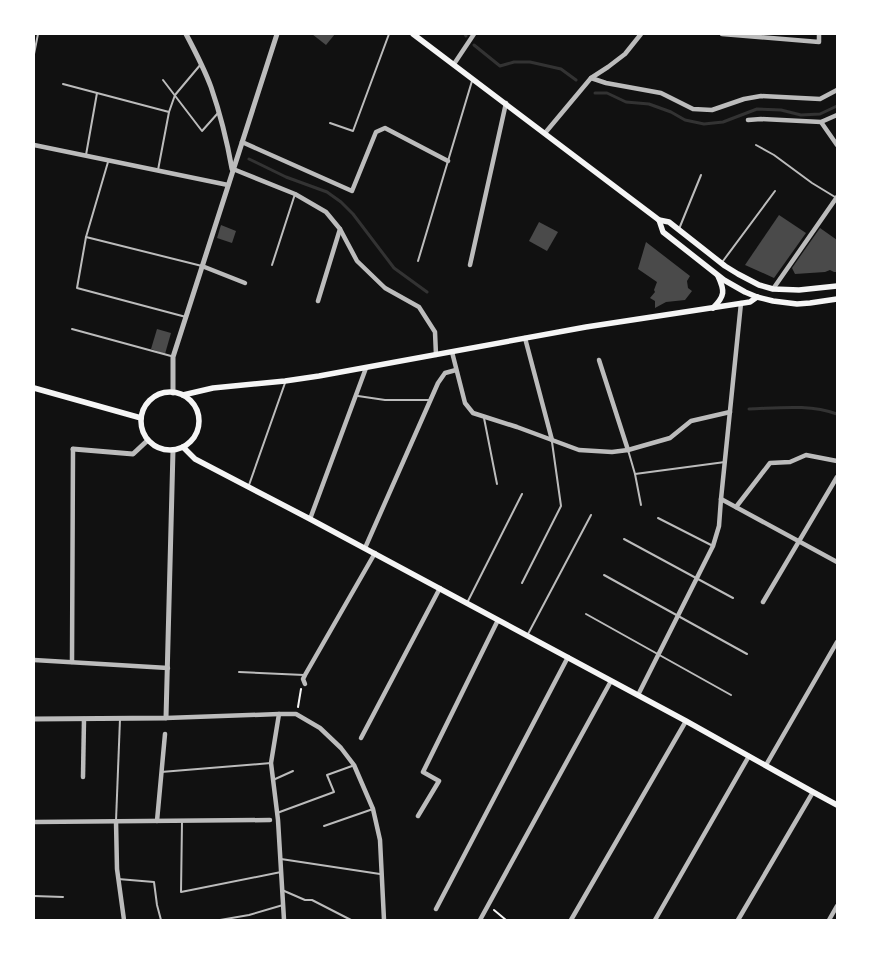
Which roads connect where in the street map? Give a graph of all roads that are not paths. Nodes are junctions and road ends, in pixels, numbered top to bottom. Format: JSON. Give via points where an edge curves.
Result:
{"nodes":[{"id":1,"x":38,"y":34,"type":"edge"},
{"id":2,"x":186,"y":34,"type":"edge"},
{"id":3,"x":277,"y":34,"type":"edge"},
{"id":4,"x":389,"y":34,"type":"edge"},
{"id":5,"x":414,"y":34,"type":"edge"},
{"id":6,"x":474,"y":34,"type":"edge"},
{"id":7,"x":641,"y":34,"type":"edge"},
{"id":8,"x":722,"y":34,"type":"edge"},
{"id":9,"x":819,"y":34,"type":"edge"},
{"id":10,"x":756,"y":35,"type":"edge"},
{"id":11,"x":34,"y":54,"type":"edge"},
{"id":12,"x":201,"y":64,"type":"junction"},
{"id":13,"x":454,"y":64,"type":"junction"},
{"id":14,"x":591,"y":78,"type":"junction"},
{"id":15,"x":473,"y":79,"type":"junction"},
{"id":16,"x":163,"y":80,"type":"dead end"},
{"id":17,"x":63,"y":84,"type":"dead end"},
{"id":18,"x":837,"y":90,"type":"edge"},
{"id":19,"x":97,"y":93,"type":"junction"},
{"id":20,"x":175,"y":95,"type":"junction"},
{"id":21,"x":506,"y":103,"type":"junction"},
{"id":22,"x":169,"y":112,"type":"junction"},
{"id":23,"x":218,"y":113,"type":"junction"},
{"id":24,"x":837,"y":115,"type":"edge"},
{"id":25,"x":748,"y":120,"type":"dead end"},
{"id":26,"x":821,"y":122,"type":"junction"},
{"id":27,"x":330,"y":123,"type":"dead end"},
{"id":28,"x":545,"y":133,"type":"junction"},
{"id":29,"x":242,"y":142,"type":"junction"},
{"id":30,"x":34,"y":144,"type":"edge"},
{"id":31,"x":837,"y":145,"type":"edge"},
{"id":32,"x":756,"y":146,"type":"dead end"},
{"id":33,"x":86,"y":155,"type":"junction"},
{"id":34,"x":108,"y":160,"type":"junction"},
{"id":35,"x":448,"y":161,"type":"junction"},
{"id":36,"x":232,"y":169,"type":"junction"},
{"id":37,"x":158,"y":170,"type":"junction"},
{"id":38,"x":701,"y":175,"type":"dead end"},
{"id":39,"x":228,"y":186,"type":"junction"},
{"id":40,"x":775,"y":191,"type":"dead end"},
{"id":41,"x":295,"y":194,"type":"junction"},
{"id":42,"x":837,"y":198,"type":"edge"},
{"id":43,"x":659,"y":220,"type":"junction"},
{"id":44,"x":340,"y":229,"type":"junction"},
{"id":45,"x":679,"y":230,"type":"junction"},
{"id":46,"x":86,"y":237,"type":"junction"},
{"id":47,"x":418,"y":261,"type":"dead end"},
{"id":48,"x":722,"y":263,"type":"junction"},
{"id":49,"x":272,"y":265,"type":"dead end"},
{"id":50,"x":470,"y":265,"type":"dead end"},
{"id":51,"x":202,"y":266,"type":"junction"},
{"id":52,"x":717,"y":274,"type":"junction"},
{"id":53,"x":245,"y":283,"type":"dead end"},
{"id":54,"x":837,"y":286,"type":"edge"},
{"id":55,"x":773,"y":289,"type":"junction"},
{"id":56,"x":758,"y":298,"type":"junction"},
{"id":57,"x":837,"y":299,"type":"edge"},
{"id":58,"x":318,"y":301,"type":"dead end"},
{"id":59,"x":741,"y":303,"type":"junction"},
{"id":60,"x":713,"y":308,"type":"junction"},
{"id":61,"x":186,"y":317,"type":"junction"},
{"id":62,"x":72,"y":329,"type":"dead end"},
{"id":63,"x":525,"y":338,"type":"junction"},
{"id":64,"x":452,"y":352,"type":"junction"},
{"id":65,"x":436,"y":355,"type":"junction"},
{"id":66,"x":173,"y":357,"type":"junction"},
{"id":67,"x":600,"y":360,"type":"dead end"},
{"id":68,"x":366,"y":368,"type":"junction"},
{"id":69,"x":456,"y":370,"type":"junction"},
{"id":70,"x":286,"y":381,"type":"junction"},
{"id":71,"x":34,"y":388,"type":"edge"},
{"id":72,"x":173,"y":392,"type":"junction"},
{"id":73,"x":183,"y":395,"type":"junction"},
{"id":74,"x":356,"y":395,"type":"junction"},
{"id":75,"x":431,"y":400,"type":"junction"},
{"id":76,"x":730,"y":412,"type":"junction"},
{"id":77,"x":483,"y":416,"type":"junction"},
{"id":78,"x":141,"y":418,"type":"junction"},
{"id":79,"x":148,"y":440,"type":"junction"},
{"id":80,"x":552,"y":440,"type":"junction"},
{"id":81,"x":183,"y":446,"type":"junction"},
{"id":82,"x":72,"y":449,"type":"joint"},
{"id":83,"x":174,"y":450,"type":"junction"},
{"id":84,"x":628,"y":450,"type":"junction"},
{"id":85,"x":837,"y":461,"type":"edge"},
{"id":86,"x":725,"y":462,"type":"junction"},
{"id":87,"x":635,"y":474,"type":"junction"},
{"id":88,"x":837,"y":477,"type":"edge"},
{"id":89,"x":497,"y":484,"type":"dead end"},
{"id":90,"x":249,"y":486,"type":"junction"},
{"id":91,"x":522,"y":494,"type":"dead end"},
{"id":92,"x":721,"y":499,"type":"junction"},
{"id":93,"x":641,"y":505,"type":"dead end"},
{"id":94,"x":736,"y":508,"type":"junction"},
{"id":95,"x":591,"y":515,"type":"dead end"},
{"id":96,"x":658,"y":518,"type":"dead end"},
{"id":97,"x":310,"y":519,"type":"junction"},
{"id":98,"x":624,"y":539,"type":"dead end"},
{"id":99,"x":799,"y":542,"type":"junction"},
{"id":100,"x":712,"y":546,"type":"junction"},
{"id":101,"x":366,"y":548,"type":"junction"},
{"id":102,"x":375,"y":554,"type":"junction"},
{"id":103,"x":837,"y":562,"type":"edge"},
{"id":104,"x":604,"y":575,"type":"dead end"},
{"id":105,"x":697,"y":578,"type":"junction"},
{"id":106,"x":522,"y":583,"type":"dead end"},
{"id":107,"x":440,"y":588,"type":"junction"},
{"id":108,"x":734,"y":598,"type":"dead end"},
{"id":109,"x":763,"y":602,"type":"dead end"},
{"id":110,"x":466,"y":603,"type":"junction"},
{"id":111,"x":586,"y":614,"type":"dead end"},
{"id":112,"x":677,"y":616,"type":"junction"},
{"id":113,"x":498,"y":620,"type":"junction"},
{"id":114,"x":527,"y":636,"type":"junction"},
{"id":115,"x":837,"y":642,"type":"edge"},
{"id":116,"x":747,"y":654,"type":"dead end"},
{"id":117,"x":658,"y":655,"type":"junction"},
{"id":118,"x":568,"y":657,"type":"junction"},
{"id":119,"x":34,"y":660,"type":"edge"},
{"id":120,"x":72,"y":662,"type":"junction"},
{"id":121,"x":168,"y":668,"type":"junction"},
{"id":122,"x":239,"y":672,"type":"dead end"},
{"id":123,"x":304,"y":679,"type":"joint"},
{"id":124,"x":611,"y":681,"type":"junction"},
{"id":125,"x":638,"y":695,"type":"junction"},
{"id":126,"x":731,"y":695,"type":"dead end"},
{"id":127,"x":279,"y":714,"type":"junction"},
{"id":128,"x":84,"y":718,"type":"junction"},
{"id":129,"x":120,"y":718,"type":"junction"},
{"id":130,"x":166,"y":718,"type":"junction"},
{"id":131,"x":34,"y":720,"type":"edge"},
{"id":132,"x":686,"y":721,"type":"junction"},
{"id":133,"x":165,"y":734,"type":"dead end"},
{"id":134,"x":361,"y":738,"type":"dead end"},
{"id":135,"x":749,"y":756,"type":"junction"},
{"id":136,"x":271,"y":763,"type":"junction"},
{"id":137,"x":354,"y":765,"type":"junction"},
{"id":138,"x":766,"y":765,"type":"junction"},
{"id":139,"x":161,"y":772,"type":"junction"},
{"id":140,"x":293,"y":772,"type":"dead end"},
{"id":141,"x":83,"y":777,"type":"dead end"},
{"id":142,"x":273,"y":780,"type":"junction"},
{"id":143,"x":813,"y":792,"type":"junction"},
{"id":144,"x":837,"y":805,"type":"edge"},
{"id":145,"x":373,"y":809,"type":"junction"},
{"id":146,"x":277,"y":813,"type":"junction"},
{"id":147,"x":418,"y":816,"type":"dead end"},
{"id":148,"x":270,"y":820,"type":"dead end"},
{"id":149,"x":116,"y":821,"type":"junction"},
{"id":150,"x":157,"y":821,"type":"junction"},
{"id":151,"x":182,"y":821,"type":"junction"},
{"id":152,"x":34,"y":822,"type":"edge"},
{"id":153,"x":324,"y":826,"type":"dead end"},
{"id":154,"x":281,"y":859,"type":"junction"},
{"id":155,"x":281,"y":872,"type":"junction"},
{"id":156,"x":382,"y":875,"type":"junction"},
{"id":157,"x":118,"y":879,"type":"junction"},
{"id":158,"x":282,"y":890,"type":"junction"},
{"id":159,"x":34,"y":896,"type":"edge"},
{"id":160,"x":63,"y":897,"type":"dead end"},
{"id":161,"x":283,"y":905,"type":"junction"},
{"id":162,"x":837,"y":906,"type":"edge"},
{"id":163,"x":436,"y":909,"type":"dead end"},
{"id":164,"x":340,"y":915,"type":"junction"},
{"id":165,"x":124,"y":920,"type":"edge"},
{"id":166,"x":161,"y":920,"type":"edge"},
{"id":167,"x":220,"y":920,"type":"edge"},
{"id":168,"x":284,"y":920,"type":"edge"},
{"id":169,"x":339,"y":920,"type":"edge"},
{"id":170,"x":351,"y":920,"type":"edge"},
{"id":171,"x":384,"y":920,"type":"edge"},
{"id":172,"x":480,"y":920,"type":"edge"},
{"id":173,"x":571,"y":920,"type":"edge"},
{"id":174,"x":655,"y":920,"type":"edge"},
{"id":175,"x":738,"y":920,"type":"edge"},
{"id":176,"x":829,"y":920,"type":"edge"}],
"edges":[{"from":1,"to":11,"type":"lane"},
{"from":2,"to":12,"type":"street"},
{"from":3,"to":29,"type":"street"},
{"from":4,"to":27,"type":"lane","via":[[353,131]]},
{"from":5,"to":13,"type":"main road"},
{"from":6,"to":13,"type":"street"},
{"from":7,"to":14,"type":"street","via":[[625,54]]},
{"from":8,"to":10,"type":"street"},
{"from":9,"to":10,"type":"street","via":[[819,42]]},
{"from":12,"to":20,"type":"lane"},
{"from":12,"to":23,"type":"street"},
{"from":13,"to":15,"type":"main road"},
{"from":14,"to":18,"type":"street","via":[[661,93],[693,110],[712,110],[761,96],[820,98]]},
{"from":14,"to":28,"type":"street"},
{"from":15,"to":21,"type":"main road"},
{"from":15,"to":35,"type":"lane"},
{"from":16,"to":20,"type":"lane"},
{"from":17,"to":19,"type":"lane"},
{"from":19,"to":22,"type":"lane"},
{"from":19,"to":33,"type":"lane"},
{"from":20,"to":22,"type":"lane"},
{"from":20,"to":23,"type":"lane","via":[[202,131]]},
{"from":21,"to":28,"type":"main road"},
{"from":21,"to":50,"type":"street"},
{"from":22,"to":37,"type":"lane"},
{"from":23,"to":36,"type":"street"},
{"from":24,"to":26,"type":"street"},
{"from":25,"to":26,"type":"street"},
{"from":26,"to":31,"type":"street"},
{"from":28,"to":43,"type":"main road"},
{"from":29,"to":35,"type":"street","via":[[352,191],[376,132],[385,128]]},
{"from":29,"to":36,"type":"street"},
{"from":30,"to":33,"type":"street"},
{"from":32,"to":42,"type":"lane"},
{"from":33,"to":34,"type":"street"},
{"from":34,"to":37,"type":"street"},
{"from":34,"to":46,"type":"lane"},
{"from":35,"to":47,"type":"lane"},
{"from":36,"to":39,"type":"street"},
{"from":36,"to":41,"type":"street"},
{"from":37,"to":39,"type":"street"},
{"from":38,"to":45,"type":"lane"},
{"from":39,"to":51,"type":"street"},
{"from":40,"to":48,"type":"lane"},
{"from":41,"to":44,"type":"street","via":[[326,212]]},
{"from":41,"to":49,"type":"lane"},
{"from":42,"to":55,"type":"street"},
{"from":43,"to":45,"type":"main road"},
{"from":43,"to":52,"type":"main road","via":[[663,232]]},
{"from":44,"to":58,"type":"street"},
{"from":44,"to":65,"type":"street","via":[[364,268],[385,288],[419,308],[434,332]]},
{"from":45,"to":48,"type":"main road"},
{"from":46,"to":51,"type":"lane"},
{"from":46,"to":61,"type":"lane","via":[[77,288]]},
{"from":48,"to":55,"type":"main road","via":[[749,281]]},
{"from":51,"to":53,"type":"street"},
{"from":51,"to":61,"type":"street"},
{"from":52,"to":56,"type":"main road"},
{"from":52,"to":60,"type":"main road","via":[[723,285],[723,294]]},
{"from":54,"to":55,"type":"main road"},
{"from":56,"to":57,"type":"main road","via":[[797,304]]},
{"from":56,"to":59,"type":"main road"},
{"from":59,"to":60,"type":"main road"},
{"from":59,"to":76,"type":"street"},
{"from":60,"to":63,"type":"main road"},
{"from":61,"to":66,"type":"street"},
{"from":62,"to":66,"type":"lane"},
{"from":63,"to":64,"type":"main road"},
{"from":63,"to":80,"type":"street"},
{"from":64,"to":65,"type":"main road"},
{"from":64,"to":69,"type":"street"},
{"from":65,"to":68,"type":"main road"},
{"from":66,"to":72,"type":"street"},
{"from":67,"to":84,"type":"street"},
{"from":68,"to":70,"type":"main road"},
{"from":68,"to":74,"type":"street"},
{"from":69,"to":75,"type":"street","via":[[445,373]]},
{"from":69,"to":77,"type":"street","via":[[465,403],[473,413]]},
{"from":70,"to":73,"type":"main road","via":[[213,388]]},
{"from":70,"to":90,"type":"lane"},
{"from":71,"to":78,"type":"main road"},
{"from":72,"to":73,"type":"main road"},
{"from":72,"to":78,"type":"main road","via":[[165,392],[152,399],[146,404]]},
{"from":73,"to":81,"type":"main road","via":[[196,410],[198,429],[189,443]]},
{"from":74,"to":75,"type":"lane","via":[[385,400]]},
{"from":74,"to":97,"type":"street"},
{"from":75,"to":101,"type":"street"},
{"from":76,"to":84,"type":"street","via":[[691,421],[670,438]]},
{"from":76,"to":86,"type":"street"},
{"from":77,"to":80,"type":"street"},
{"from":77,"to":89,"type":"lane"},
{"from":78,"to":79,"type":"main road"},
{"from":79,"to":82,"type":"street","via":[[133,454]]},
{"from":79,"to":83,"type":"main road","via":[[157,447]]},
{"from":80,"to":84,"type":"street","via":[[579,450]]},
{"from":80,"to":106,"type":"lane","via":[[561,506]]},
{"from":81,"to":83,"type":"main road"},
{"from":81,"to":90,"type":"main road","via":[[195,459]]},
{"from":82,"to":120,"type":"street"},
{"from":83,"to":121,"type":"street"},
{"from":84,"to":87,"type":"lane"},
{"from":85,"to":94,"type":"street","via":[[806,455],[790,462],[770,463]]},
{"from":86,"to":87,"type":"lane"},
{"from":86,"to":92,"type":"street"},
{"from":87,"to":93,"type":"lane"},
{"from":88,"to":99,"type":"street"},
{"from":90,"to":97,"type":"main road"},
{"from":91,"to":110,"type":"lane"},
{"from":92,"to":94,"type":"street"},
{"from":92,"to":100,"type":"street","via":[[719,526]]},
{"from":94,"to":99,"type":"street"},
{"from":95,"to":114,"type":"lane"},
{"from":96,"to":100,"type":"lane"},
{"from":97,"to":101,"type":"main road"},
{"from":98,"to":105,"type":"lane"},
{"from":99,"to":103,"type":"street"},
{"from":99,"to":109,"type":"street"},
{"from":100,"to":105,"type":"street"},
{"from":101,"to":102,"type":"main road"},
{"from":102,"to":107,"type":"main road"},
{"from":102,"to":123,"type":"street"},
{"from":104,"to":112,"type":"lane"},
{"from":105,"to":108,"type":"lane"},
{"from":105,"to":112,"type":"street"},
{"from":107,"to":110,"type":"main road"},
{"from":107,"to":134,"type":"street"},
{"from":110,"to":113,"type":"main road"},
{"from":111,"to":117,"type":"lane"},
{"from":112,"to":116,"type":"lane"},
{"from":112,"to":117,"type":"street"},
{"from":113,"to":114,"type":"main road"},
{"from":113,"to":147,"type":"street","via":[[423,772],[439,781]]},
{"from":114,"to":118,"type":"main road"},
{"from":115,"to":138,"type":"street"},
{"from":117,"to":125,"type":"street"},
{"from":117,"to":126,"type":"lane"},
{"from":118,"to":124,"type":"main road"},
{"from":118,"to":163,"type":"street"},
{"from":119,"to":120,"type":"street"},
{"from":120,"to":121,"type":"street"},
{"from":121,"to":130,"type":"street"},
{"from":122,"to":123,"type":"lane"},
{"from":124,"to":125,"type":"main road"},
{"from":124,"to":172,"type":"street"},
{"from":125,"to":132,"type":"main road"},
{"from":127,"to":130,"type":"street"},
{"from":127,"to":136,"type":"street"},
{"from":127,"to":137,"type":"street","via":[[296,714],[320,728]]},
{"from":128,"to":129,"type":"street"},
{"from":128,"to":131,"type":"street"},
{"from":128,"to":141,"type":"street"},
{"from":129,"to":130,"type":"street"},
{"from":129,"to":149,"type":"lane"},
{"from":132,"to":135,"type":"main road"},
{"from":132,"to":173,"type":"street"},
{"from":133,"to":139,"type":"street"},
{"from":135,"to":138,"type":"main road"},
{"from":135,"to":174,"type":"street"},
{"from":136,"to":139,"type":"lane"},
{"from":136,"to":142,"type":"street"},
{"from":137,"to":145,"type":"street"},
{"from":137,"to":146,"type":"lane","via":[[327,775],[334,792]]},
{"from":138,"to":143,"type":"main road"},
{"from":139,"to":150,"type":"street"},
{"from":140,"to":142,"type":"lane"},
{"from":142,"to":146,"type":"street"},
{"from":143,"to":144,"type":"main road"},
{"from":143,"to":175,"type":"street"},
{"from":145,"to":153,"type":"lane"},
{"from":145,"to":156,"type":"street","via":[[380,840]]},
{"from":146,"to":154,"type":"street"},
{"from":148,"to":151,"type":"street"},
{"from":149,"to":150,"type":"street"},
{"from":149,"to":152,"type":"street"},
{"from":149,"to":157,"type":"street"},
{"from":150,"to":151,"type":"street"},
{"from":151,"to":155,"type":"lane","via":[[181,892]]},
{"from":154,"to":155,"type":"street"},
{"from":154,"to":156,"type":"lane"},
{"from":155,"to":158,"type":"street"},
{"from":156,"to":171,"type":"street"},
{"from":157,"to":165,"type":"street"},
{"from":157,"to":166,"type":"lane","via":[[154,882]]},
{"from":158,"to":161,"type":"street"},
{"from":158,"to":164,"type":"lane","via":[[312,900]]},
{"from":159,"to":160,"type":"lane"},
{"from":161,"to":167,"type":"lane"},
{"from":161,"to":168,"type":"street"},
{"from":162,"to":176,"type":"street"},
{"from":164,"to":169,"type":"lane"},
{"from":164,"to":170,"type":"lane"}]}
